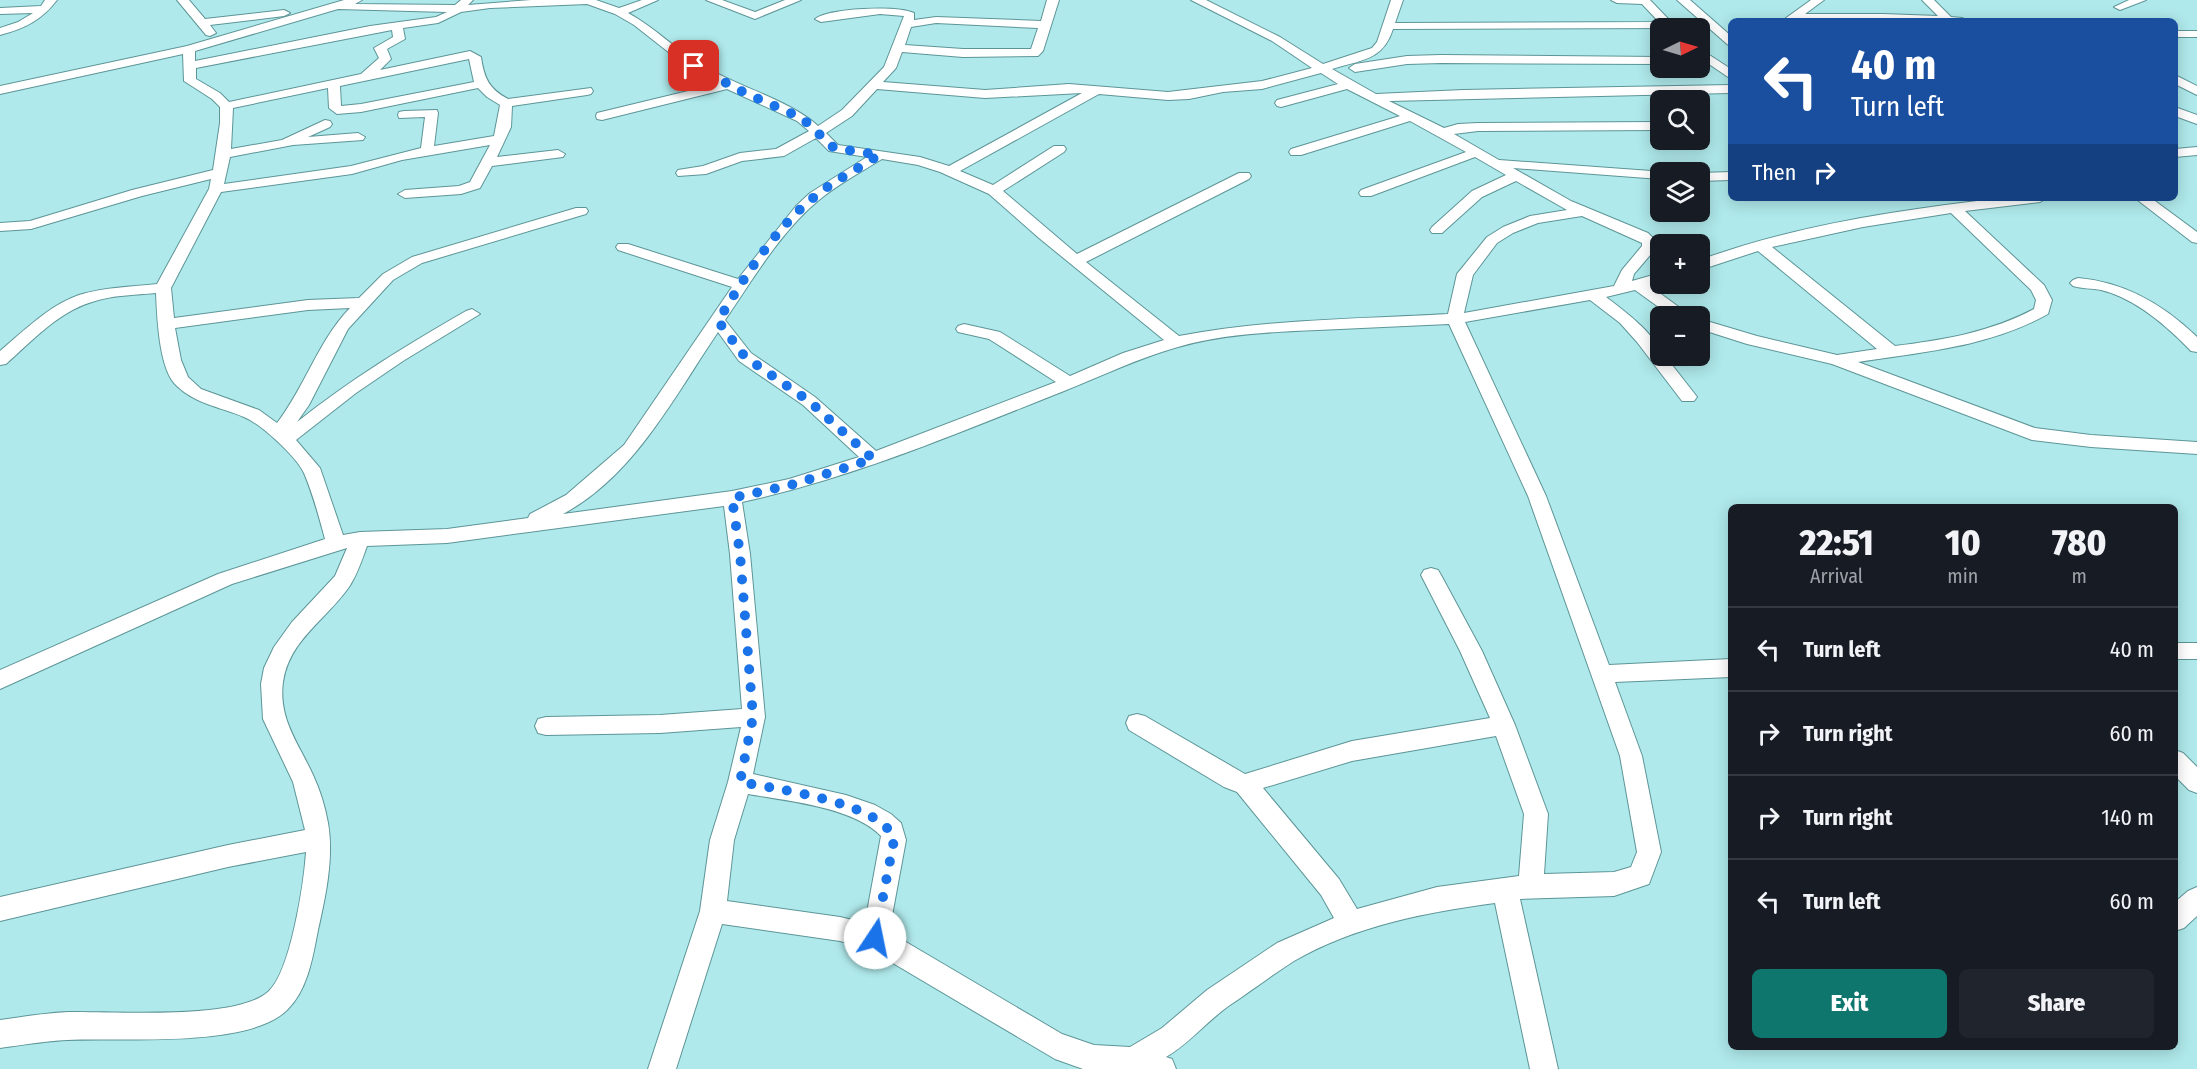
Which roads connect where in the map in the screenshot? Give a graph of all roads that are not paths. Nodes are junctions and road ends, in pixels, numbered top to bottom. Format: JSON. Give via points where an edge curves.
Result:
{"nodes":[{"id":1,"x":183,"y":0,"type":"edge"},
{"id":2,"x":356,"y":0,"type":"edge"},
{"id":3,"x":652,"y":0,"type":"edge"},
{"id":4,"x":712,"y":0,"type":"edge"},
{"id":5,"x":795,"y":0,"type":"edge"},
{"id":6,"x":1053,"y":0,"type":"edge"},
{"id":7,"x":1197,"y":0,"type":"edge"},
{"id":8,"x":1397,"y":0,"type":"edge"},
{"id":9,"x":1617,"y":0,"type":"edge"},
{"id":10,"x":1683,"y":0,"type":"edge"},
{"id":11,"x":1928,"y":0,"type":"edge"},
{"id":12,"x":2140,"y":0,"type":"edge"},
{"id":13,"x":587,"y":1,"type":"edge"},
{"id":14,"x":1644,"y":1,"type":"edge"},
{"id":15,"x":1809,"y":2,"type":"edge"},
{"id":16,"x":48,"y":4,"type":"edge"},
{"id":17,"x":463,"y":4,"type":"edge"},
{"id":18,"x":332,"y":7,"type":"junction"},
{"id":19,"x":2120,"y":7,"type":"dead end"},
{"id":20,"x":0,"y":11,"type":"edge"},
{"id":21,"x":314,"y":12,"type":"junction"},
{"id":22,"x":619,"y":12,"type":"junction"},
{"id":23,"x":1661,"y":18,"type":"edge"},
{"id":24,"x":1791,"y":18,"type":"edge"},
{"id":25,"x":1946,"y":18,"type":"edge"},
{"id":26,"x":820,"y":19,"type":"dead end"},
{"id":27,"x":201,"y":23,"type":"junction"},
{"id":28,"x":905,"y":25,"type":"junction"},
{"id":29,"x":1044,"y":25,"type":"junction"},
{"id":30,"x":397,"y":26,"type":"junction"},
{"id":31,"x":1387,"y":26,"type":"junction"},
{"id":32,"x":1650,"y":27,"type":"edge"},
{"id":33,"x":0,"y":32,"type":"edge"},
{"id":34,"x":2178,"y":34,"type":"edge"},
{"id":35,"x":2197,"y":34,"type":"edge"},
{"id":36,"x":1728,"y":40,"type":"edge"},
{"id":37,"x":218,"y":41,"type":"junction"},
{"id":38,"x":1728,"y":44,"type":"edge"},
{"id":39,"x":898,"y":48,"type":"junction"},
{"id":40,"x":189,"y":49,"type":"junction"},
{"id":41,"x":1710,"y":53,"type":"edge"},
{"id":42,"x":1650,"y":61,"type":"edge"},
{"id":43,"x":1710,"y":62,"type":"edge"},
{"id":44,"x":188,"y":66,"type":"junction"},
{"id":45,"x":1327,"y":70,"type":"junction"},
{"id":46,"x":1728,"y":73,"type":"edge"},
{"id":47,"x":364,"y":77,"type":"junction"},
{"id":48,"x":2178,"y":81,"type":"edge"},
{"id":49,"x":334,"y":83,"type":"junction"},
{"id":50,"x":481,"y":84,"type":"junction"},
{"id":51,"x":728,"y":85,"type":"junction"},
{"id":52,"x":874,"y":85,"type":"junction"},
{"id":53,"x":1348,"y":85,"type":"junction"},
{"id":54,"x":1728,"y":89,"type":"edge"},
{"id":55,"x":0,"y":90,"type":"edge"},
{"id":56,"x":1098,"y":90,"type":"junction"},
{"id":57,"x":587,"y":91,"type":"dead end"},
{"id":58,"x":2197,"y":92,"type":"edge"},
{"id":59,"x":1374,"y":98,"type":"junction"},
{"id":60,"x":506,"y":103,"type":"junction"},
{"id":61,"x":1281,"y":103,"type":"dead end"},
{"id":62,"x":226,"y":106,"type":"junction"},
{"id":63,"x":2178,"y":112,"type":"edge"},
{"id":64,"x":404,"y":115,"type":"dead end"},
{"id":65,"x":602,"y":116,"type":"dead end"},
{"id":66,"x":1410,"y":117,"type":"junction"},
{"id":67,"x":2197,"y":120,"type":"edge"},
{"id":68,"x":326,"y":124,"type":"dead end"},
{"id":69,"x":1650,"y":126,"type":"edge"},
{"id":70,"x":818,"y":133,"type":"junction"},
{"id":71,"x":1443,"y":133,"type":"junction"},
{"id":72,"x":358,"y":137,"type":"dead end"},
{"id":73,"x":500,"y":139,"type":"junction"},
{"id":74,"x":286,"y":143,"type":"junction"},
{"id":75,"x":1059,"y":150,"type":"dead end"},
{"id":76,"x":427,"y":151,"type":"junction"},
{"id":77,"x":2197,"y":151,"type":"edge"},
{"id":78,"x":1296,"y":152,"type":"dead end"},
{"id":79,"x":1477,"y":152,"type":"junction"},
{"id":80,"x":2178,"y":153,"type":"edge"},
{"id":81,"x":224,"y":154,"type":"junction"},
{"id":82,"x":558,"y":154,"type":"dead end"},
{"id":83,"x":879,"y":155,"type":"junction"},
{"id":84,"x":488,"y":162,"type":"junction"},
{"id":85,"x":1495,"y":163,"type":"junction"},
{"id":86,"x":2197,"y":164,"type":"edge"},
{"id":87,"x":950,"y":171,"type":"junction"},
{"id":88,"x":683,"y":173,"type":"dead end"},
{"id":89,"x":1650,"y":174,"type":"edge"},
{"id":90,"x":1517,"y":175,"type":"junction"},
{"id":91,"x":1244,"y":176,"type":"dead end"},
{"id":92,"x":1728,"y":176,"type":"edge"},
{"id":93,"x":1710,"y":177,"type":"edge"},
{"id":94,"x":218,"y":181,"type":"junction"},
{"id":95,"x":994,"y":191,"type":"junction"},
{"id":96,"x":1366,"y":193,"type":"dead end"},
{"id":97,"x":405,"y":194,"type":"dead end"},
{"id":98,"x":1922,"y":201,"type":"edge"},
{"id":99,"x":2011,"y":201,"type":"edge"},
{"id":100,"x":2146,"y":201,"type":"edge"},
{"id":101,"x":1953,"y":207,"type":"junction"},
{"id":102,"x":1933,"y":209,"type":"junction"},
{"id":103,"x":581,"y":211,"type":"dead end"},
{"id":104,"x":1585,"y":211,"type":"junction"},
{"id":105,"x":0,"y":227,"type":"edge"},
{"id":106,"x":1437,"y":230,"type":"dead end"},
{"id":107,"x":2197,"y":239,"type":"edge"},
{"id":108,"x":1760,"y":245,"type":"junction"},
{"id":109,"x":623,"y":246,"type":"dead end"},
{"id":110,"x":1076,"y":261,"type":"junction"},
{"id":111,"x":1710,"y":262,"type":"edge"},
{"id":112,"x":1650,"y":281,"type":"edge"},
{"id":113,"x":2078,"y":283,"type":"dead end"},
{"id":114,"x":741,"y":285,"type":"junction"},
{"id":115,"x":1629,"y":286,"type":"junction"},
{"id":116,"x":163,"y":288,"type":"junction"},
{"id":117,"x":1592,"y":294,"type":"junction"},
{"id":118,"x":363,"y":303,"type":"junction"},
{"id":119,"x":1664,"y":306,"type":"edge"},
{"id":120,"x":472,"y":314,"type":"dead end"},
{"id":121,"x":1455,"y":319,"type":"junction"},
{"id":122,"x":718,"y":321,"type":"junction"},
{"id":123,"x":166,"y":324,"type":"junction"},
{"id":124,"x":1710,"y":327,"type":"edge"},
{"id":125,"x":964,"y":329,"type":"dead end"},
{"id":126,"x":1176,"y":342,"type":"junction"},
{"id":127,"x":2197,"y":347,"type":"edge"},
{"id":128,"x":1890,"y":351,"type":"junction"},
{"id":129,"x":0,"y":360,"type":"edge"},
{"id":130,"x":1837,"y":360,"type":"junction"},
{"id":131,"x":1069,"y":384,"type":"junction"},
{"id":132,"x":1688,"y":397,"type":"dead end"},
{"id":133,"x":282,"y":436,"type":"junction"},
{"id":134,"x":2197,"y":448,"type":"edge"},
{"id":135,"x":873,"y":459,"type":"junction"},
{"id":136,"x":732,"y":498,"type":"junction"},
{"id":137,"x":524,"y":526,"type":"junction"},
{"id":138,"x":360,"y":539,"type":"junction"},
{"id":139,"x":336,"y":543,"type":"junction"},
{"id":140,"x":1431,"y":575,"type":"dead end"},
{"id":141,"x":2178,"y":651,"type":"edge"},
{"id":142,"x":2197,"y":651,"type":"edge"},
{"id":143,"x":1728,"y":668,"type":"edge"},
{"id":144,"x":1601,"y":674,"type":"junction"},
{"id":145,"x":0,"y":680,"type":"edge"},
{"id":146,"x":753,"y":717,"type":"junction"},
{"id":147,"x":1137,"y":723,"type":"dead end"},
{"id":148,"x":1504,"y":725,"type":"junction"},
{"id":149,"x":546,"y":726,"type":"dead end"},
{"id":150,"x":2178,"y":763,"type":"edge"},
{"id":151,"x":740,"y":782,"type":"junction"},
{"id":152,"x":2197,"y":783,"type":"edge"},
{"id":153,"x":1245,"y":784,"type":"junction"},
{"id":154,"x":319,"y":838,"type":"junction"},
{"id":155,"x":1517,"y":888,"type":"junction"},
{"id":156,"x":2197,"y":899,"type":"edge"},
{"id":157,"x":0,"y":909,"type":"edge"},
{"id":158,"x":713,"y":911,"type":"junction"},
{"id":159,"x":2178,"y":915,"type":"edge"},
{"id":160,"x":1351,"y":923,"type":"junction"},
{"id":161,"x":875,"y":938,"type":"junction"},
{"id":162,"x":0,"y":1034,"type":"edge"},
{"id":163,"x":1132,"y":1061,"type":"junction"},
{"id":164,"x":662,"y":1069,"type":"edge"},
{"id":165,"x":1162,"y":1069,"type":"edge"},
{"id":166,"x":1544,"y":1069,"type":"edge"}],
"edges":[{"from":1,"to":27,"type":"street"},
{"from":2,"to":18,"type":"street"},
{"from":3,"to":22,"type":"street"},
{"from":4,"to":5,"type":"street","via":[[755,16]]},
{"from":6,"to":29,"type":"street"},
{"from":7,"to":45,"type":"street","via":[[1276,39]]},
{"from":8,"to":31,"type":"street"},
{"from":9,"to":14,"type":"street"},
{"from":10,"to":36,"type":"street"},
{"from":11,"to":25,"type":"street"},
{"from":12,"to":19,"type":"street"},
{"from":13,"to":17,"type":"street"},
{"from":13,"to":22,"type":"street"},
{"from":14,"to":23,"type":"street"},
{"from":15,"to":24,"type":"street"},
{"from":16,"to":20,"type":"street"},
{"from":16,"to":33,"type":"street","via":[[22,25]]},
{"from":17,"to":18,"type":"street"},
{"from":17,"to":30,"type":"street","via":[[443,18]]},
{"from":18,"to":21,"type":"street"},
{"from":21,"to":27,"type":"street","via":[[254,10]]},
{"from":21,"to":37,"type":"street"},
{"from":22,"to":51,"type":"street","via":[[694,66]]},
{"from":26,"to":28,"type":"street","via":[[898,11],[909,15]]},
{"from":27,"to":37,"type":"street"},
{"from":28,"to":29,"type":"street","via":[[936,20]]},
{"from":28,"to":39,"type":"street"},
{"from":29,"to":39,"type":"street","via":[[1037,51],[1028,54]]},
{"from":30,"to":44,"type":"street"},
{"from":30,"to":47,"type":"street","via":[[399,39],[380,48],[385,59]]},
{"from":31,"to":32,"type":"street"},
{"from":31,"to":45,"type":"street","via":[[1383,43],[1376,51]]},
{"from":34,"to":35,"type":"street"},
{"from":37,"to":40,"type":"street"},
{"from":38,"to":41,"type":"street"},
{"from":39,"to":52,"type":"street","via":[[890,68]]},
{"from":40,"to":44,"type":"street"},
{"from":40,"to":55,"type":"street"},
{"from":42,"to":45,"type":"street","via":[[1441,59]]},
{"from":43,"to":46,"type":"street"},
{"from":44,"to":62,"type":"street","via":[[190,81]]},
{"from":45,"to":53,"type":"street"},
{"from":45,"to":56,"type":"street","via":[[1262,85],[1190,95]]},
{"from":47,"to":49,"type":"street"},
{"from":47,"to":50,"type":"street","via":[[470,55],[475,57]]},
{"from":48,"to":58,"type":"street"},
{"from":49,"to":50,"type":"street","via":[[337,110]]},
{"from":49,"to":62,"type":"street"},
{"from":50,"to":60,"type":"street","via":[[489,95]]},
{"from":51,"to":65,"type":"street"},
{"from":51,"to":70,"type":"street","via":[[802,118]]},
{"from":52,"to":56,"type":"street","via":[[985,94],[1059,88]]},
{"from":52,"to":70,"type":"street","via":[[847,113]]},
{"from":53,"to":59,"type":"street"},
{"from":53,"to":61,"type":"street"},
{"from":54,"to":59,"type":"street","via":[[1482,92]]},
{"from":56,"to":87,"type":"street"},
{"from":57,"to":60,"type":"street"},
{"from":59,"to":66,"type":"street"},
{"from":60,"to":73,"type":"street"},
{"from":62,"to":81,"type":"street"},
{"from":63,"to":67,"type":"street"},
{"from":64,"to":76,"type":"street","via":[[432,113]]},
{"from":66,"to":71,"type":"street"},
{"from":66,"to":78,"type":"street"},
{"from":68,"to":74,"type":"street"},
{"from":69,"to":71,"type":"street","via":[[1478,127]]},
{"from":70,"to":83,"type":"street","via":[[834,148]]},
{"from":70,"to":88,"type":"street","via":[[776,154],[740,157],[706,170]]},
{"from":71,"to":79,"type":"street"},
{"from":72,"to":74,"type":"street"},
{"from":73,"to":76,"type":"street"},
{"from":73,"to":84,"type":"street"},
{"from":74,"to":81,"type":"street"},
{"from":75,"to":95,"type":"street"},
{"from":76,"to":94,"type":"street","via":[[352,170]]},
{"from":77,"to":80,"type":"street"},
{"from":79,"to":85,"type":"street"},
{"from":79,"to":96,"type":"street"},
{"from":80,"to":86,"type":"street"},
{"from":81,"to":94,"type":"street"},
{"from":82,"to":84,"type":"street"},
{"from":83,"to":87,"type":"street","via":[[920,161]]},
{"from":83,"to":114,"type":"street","via":[[801,209]]},
{"from":84,"to":97,"type":"street","via":[[475,185],[468,189]]},
{"from":85,"to":89,"type":"street"},
{"from":85,"to":90,"type":"street"},
{"from":87,"to":95,"type":"street"},
{"from":90,"to":104,"type":"street"},
{"from":90,"to":106,"type":"street","via":[[1477,194]]},
{"from":91,"to":110,"type":"street"},
{"from":92,"to":93,"type":"street"},
{"from":94,"to":105,"type":"street","via":[[137,192],[31,225]]},
{"from":94,"to":116,"type":"street"},
{"from":95,"to":110,"type":"street"},
{"from":98,"to":102,"type":"street"},
{"from":99,"to":101,"type":"street"},
{"from":100,"to":107,"type":"street"},
{"from":101,"to":102,"type":"street"},
{"from":101,"to":128,"type":"street","via":[[2038,288],[2044,300],[2042,311],[1992,333]]},
{"from":102,"to":108,"type":"street"},
{"from":103,"to":118,"type":"street","via":[[417,260],[388,277]]},
{"from":104,"to":115,"type":"street","via":[[1649,242],[1650,247],[1627,273]]},
{"from":104,"to":121,"type":"street","via":[[1535,219],[1492,240],[1465,274]]},
{"from":108,"to":111,"type":"street"},
{"from":108,"to":128,"type":"street"},
{"from":109,"to":114,"type":"street"},
{"from":110,"to":126,"type":"street"},
{"from":112,"to":115,"type":"street"},
{"from":113,"to":127,"type":"street","via":[[2121,292],[2160,315]]},
{"from":114,"to":122,"type":"street"},
{"from":115,"to":117,"type":"street"},
{"from":115,"to":119,"type":"street"},
{"from":116,"to":123,"type":"street"},
{"from":116,"to":129,"type":"street","via":[[81,300],[41,325]]},
{"from":117,"to":121,"type":"street"},
{"from":117,"to":132,"type":"street","via":[[1643,338]]},
{"from":118,"to":123,"type":"street","via":[[308,305]]},
{"from":118,"to":133,"type":"street","via":[[341,327]]},
{"from":120,"to":133,"type":"street","via":[[397,357]]},
{"from":121,"to":126,"type":"street","via":[[1280,327]]},
{"from":121,"to":144,"type":"street","via":[[1537,496]]},
{"from":122,"to":135,"type":"street","via":[[745,357],[809,401]]},
{"from":122,"to":137,"type":"street","via":[[630,449],[573,500]]},
{"from":123,"to":133,"type":"street","via":[[180,379],[195,393],[253,414]]},
{"from":124,"to":130,"type":"street"},
{"from":125,"to":131,"type":"street","via":[[994,335]]},
{"from":126,"to":131,"type":"street","via":[[1129,357]]},
{"from":128,"to":130,"type":"street"},
{"from":130,"to":134,"type":"street","via":[[2032,434]]},
{"from":131,"to":135,"type":"street"},
{"from":133,"to":139,"type":"street","via":[[311,468]]},
{"from":135,"to":136,"type":"street","via":[[791,485]]},
{"from":136,"to":137,"type":"street"},
{"from":136,"to":146,"type":"street"},
{"from":137,"to":138,"type":"street","via":[[447,536]]},
{"from":138,"to":139,"type":"street"},
{"from":138,"to":154,"type":"street","via":[[341,581],[291,635],[278,657],[272,682],[272,712],[281,742],[311,798]]},
{"from":139,"to":145,"type":"street","via":[[225,579]]},
{"from":140,"to":148,"type":"street"},
{"from":141,"to":142,"type":"street"},
{"from":143,"to":144,"type":"street"},
{"from":144,"to":155,"type":"street","via":[[1631,756],[1648,852],[1640,876],[1614,884]]},
{"from":146,"to":149,"type":"street"},
{"from":146,"to":151,"type":"street"},
{"from":147,"to":153,"type":"street"},
{"from":148,"to":153,"type":"street","via":[[1352,751]]},
{"from":148,"to":155,"type":"street","via":[[1536,814],[1536,837]]},
{"from":150,"to":152,"type":"street"},
{"from":151,"to":158,"type":"street","via":[[722,840]]},
{"from":151,"to":161,"type":"street","via":[[848,806],[892,830],[894,840]]},
{"from":153,"to":160,"type":"street","via":[[1330,887]]},
{"from":154,"to":157,"type":"street"},
{"from":154,"to":162,"type":"street","via":[[314,891],[300,953],[288,986],[276,1003],[256,1014],[182,1026],[67,1026]]},
{"from":155,"to":160,"type":"street","via":[[1437,899]]},
{"from":155,"to":166,"type":"street","via":[[1527,998]]},
{"from":156,"to":159,"type":"street"},
{"from":158,"to":161,"type":"street","via":[[840,929]]},
{"from":158,"to":164,"type":"street"},
{"from":160,"to":163,"type":"street","via":[[1286,952],[1216,999],[1172,1038]]},
{"from":161,"to":163,"type":"street","via":[[1055,1045],[1094,1059]]},
{"from":163,"to":165,"type":"street"}]}
